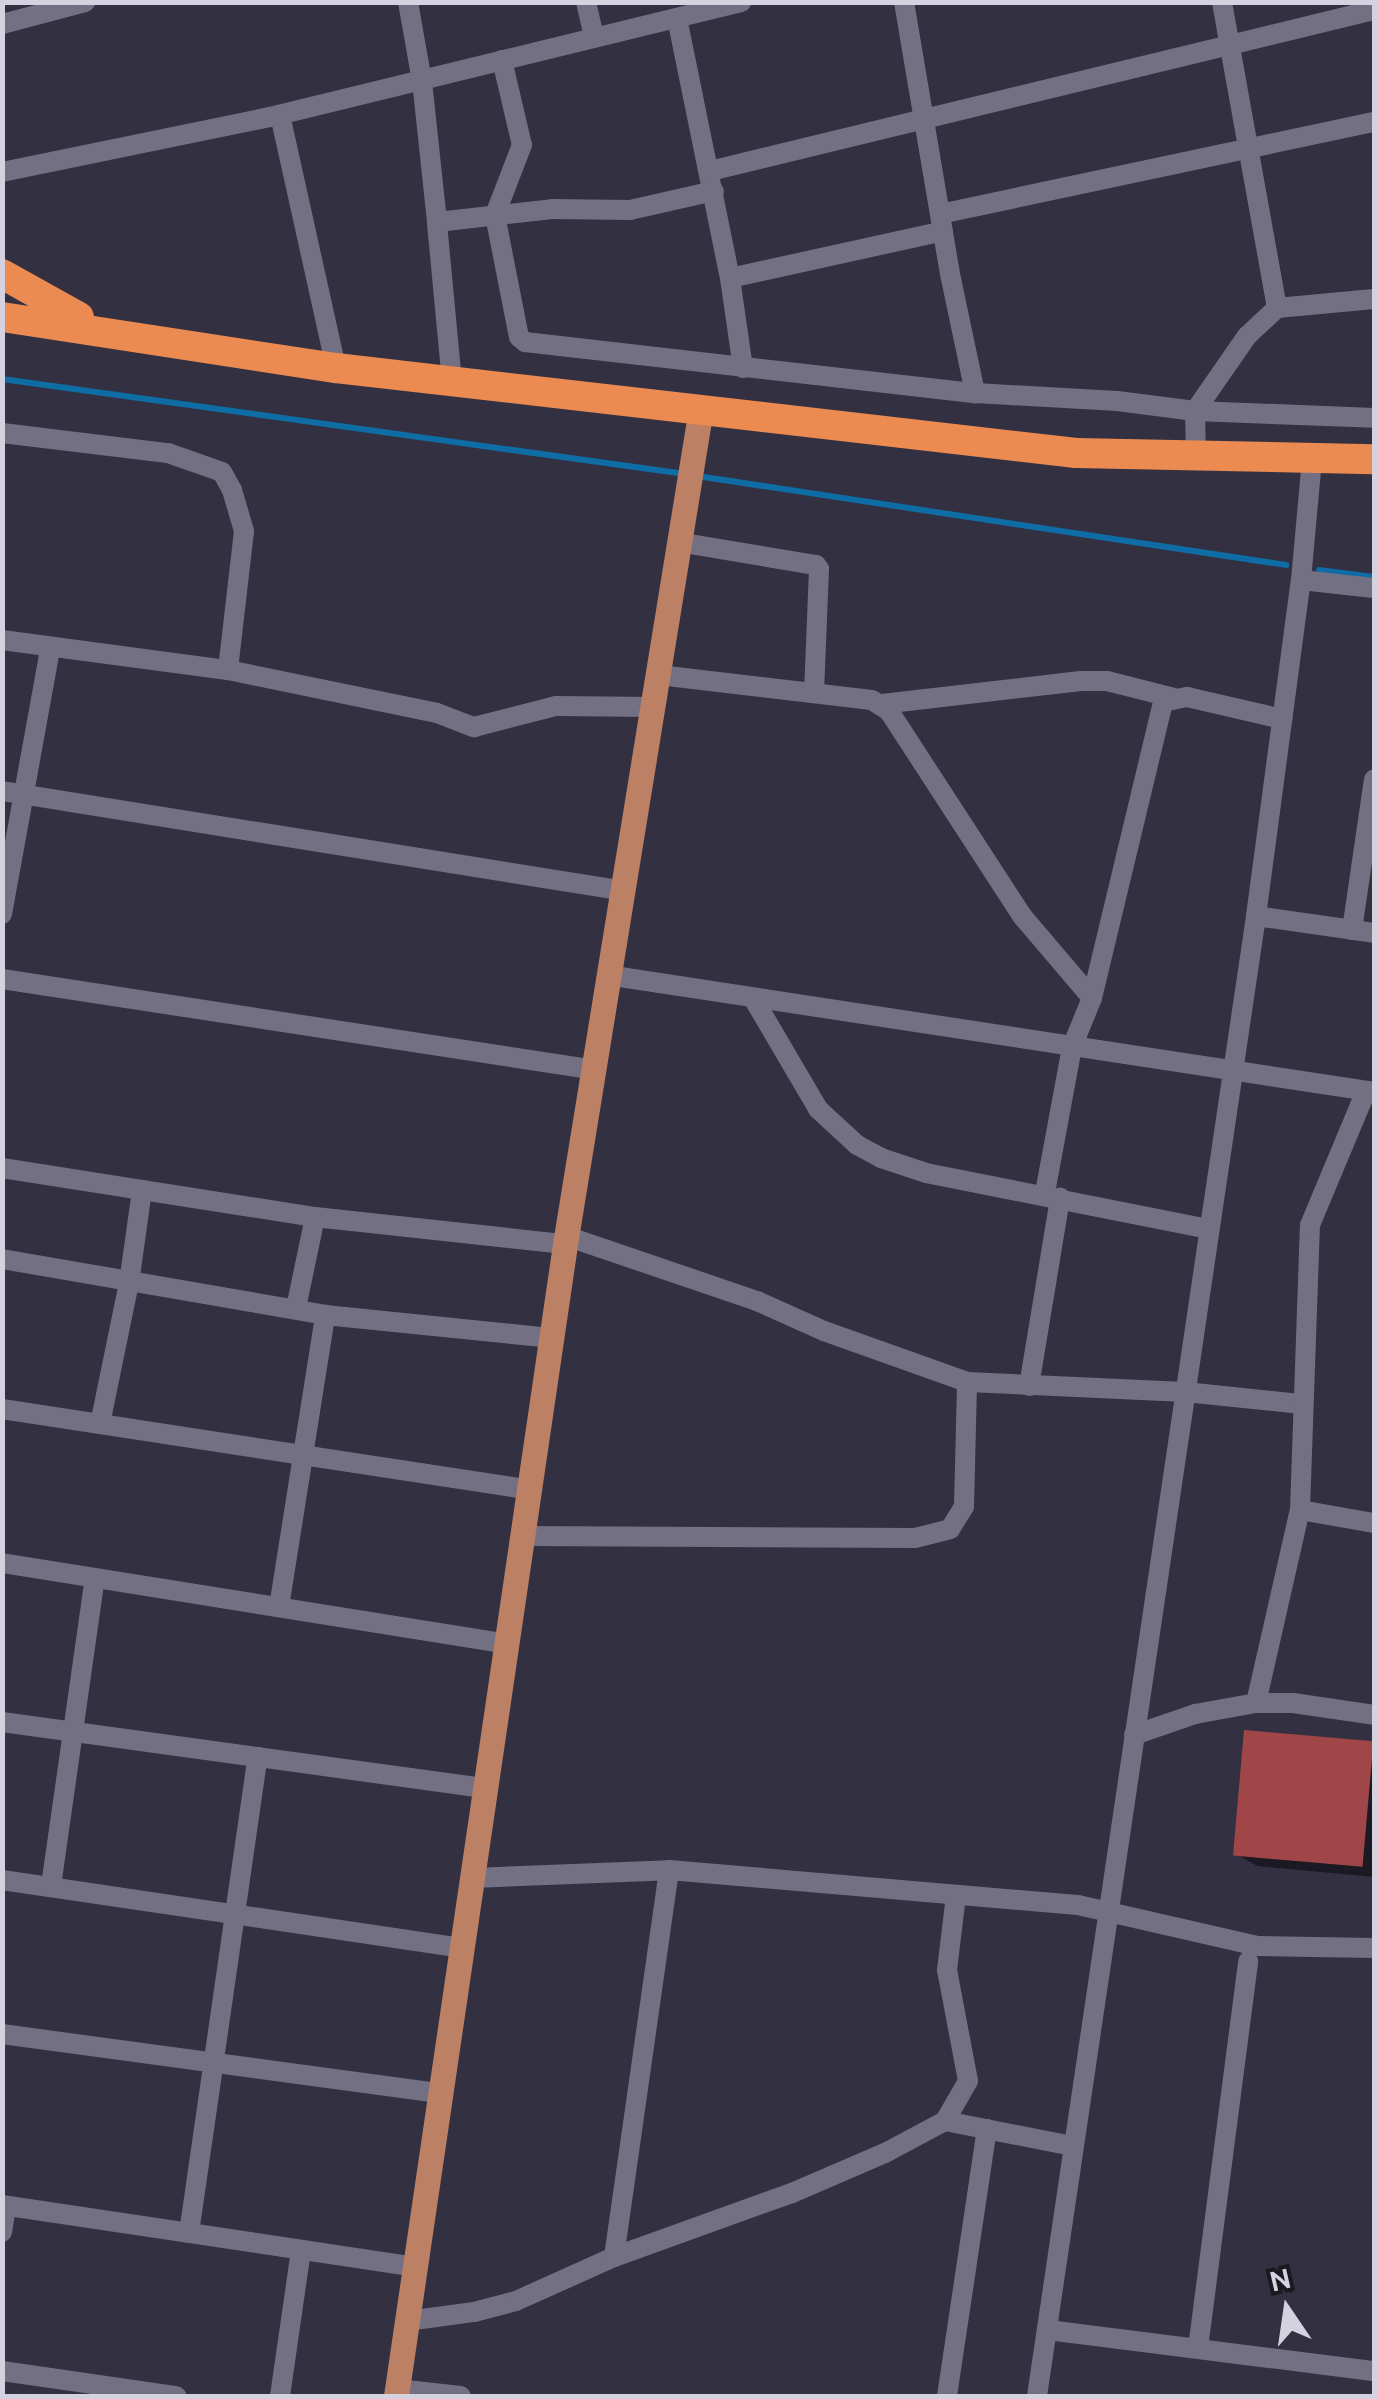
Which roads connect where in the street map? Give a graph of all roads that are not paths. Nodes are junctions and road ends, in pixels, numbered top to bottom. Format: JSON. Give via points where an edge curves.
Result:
{"nodes":[{"id":1,"x":85,"y":2,"type":"edge"},
{"id":2,"x":408,"y":2,"type":"edge"},
{"id":3,"x":586,"y":2,"type":"edge"},
{"id":4,"x":742,"y":2,"type":"edge"},
{"id":5,"x":904,"y":2,"type":"edge"},
{"id":6,"x":1222,"y":2,"type":"edge"},
{"id":7,"x":1374,"y":10,"type":"edge"},
{"id":8,"x":677,"y":18,"type":"junction"},
{"id":9,"x":2,"y":24,"type":"edge"},
{"id":10,"x":594,"y":37,"type":"junction"},
{"id":11,"x":1229,"y":43,"type":"junction"},
{"id":12,"x":502,"y":60,"type":"junction"},
{"id":13,"x":422,"y":81,"type":"junction"},
{"id":14,"x":280,"y":114,"type":"junction"},
{"id":15,"x":926,"y":117,"type":"junction"},
{"id":16,"x":1374,"y":122,"type":"edge"},
{"id":17,"x":1249,"y":151,"type":"junction"},
{"id":18,"x":2,"y":172,"type":"edge"},
{"id":19,"x":712,"y":181,"type":"junction"},
{"id":20,"x":495,"y":215,"type":"junction"},
{"id":21,"x":437,"y":222,"type":"junction"},
{"id":22,"x":941,"y":222,"type":"junction"},
{"id":23,"x":2,"y":274,"type":"edge"},
{"id":24,"x":730,"y":278,"type":"junction"},
{"id":25,"x":1374,"y":299,"type":"edge"},
{"id":26,"x":1278,"y":308,"type":"junction"},
{"id":27,"x":2,"y":317,"type":"edge"},
{"id":28,"x":108,"y":332,"type":"junction"},
{"id":29,"x":2,"y":336,"type":"edge"},
{"id":30,"x":336,"y":368,"type":"junction"},
{"id":31,"x":743,"y":368,"type":"junction"},
{"id":32,"x":452,"y":382,"type":"junction"},
{"id":33,"x":975,"y":393,"type":"junction"},
{"id":34,"x":701,"y":408,"type":"junction"},
{"id":35,"x":1195,"y":412,"type":"junction"},
{"id":36,"x":1374,"y":418,"type":"edge"},
{"id":37,"x":2,"y":433,"type":"edge"},
{"id":38,"x":1196,"y":456,"type":"junction"},
{"id":39,"x":1374,"y":459,"type":"edge"},
{"id":40,"x":1312,"y":460,"type":"junction"},
{"id":41,"x":678,"y":542,"type":"junction"},
{"id":42,"x":1302,"y":580,"type":"junction"},
{"id":43,"x":1374,"y":588,"type":"edge"},
{"id":44,"x":2,"y":640,"type":"edge"},
{"id":45,"x":50,"y":649,"type":"junction"},
{"id":46,"x":228,"y":670,"type":"junction"},
{"id":47,"x":658,"y":675,"type":"junction"},
{"id":48,"x":814,"y":693,"type":"junction"},
{"id":49,"x":1174,"y":698,"type":"junction"},
{"id":50,"x":882,"y":704,"type":"junction"},
{"id":51,"x":653,"y":707,"type":"junction"},
{"id":52,"x":1282,"y":720,"type":"junction"},
{"id":53,"x":1374,"y":780,"type":"edge"},
{"id":54,"x":13,"y":792,"type":"edge"},
{"id":55,"x":624,"y":891,"type":"junction"},
{"id":56,"x":2,"y":914,"type":"edge"},
{"id":57,"x":1256,"y":916,"type":"junction"},
{"id":58,"x":1352,"y":930,"type":"junction"},
{"id":59,"x":1374,"y":934,"type":"edge"},
{"id":60,"x":607,"y":976,"type":"junction"},
{"id":61,"x":2,"y":979,"type":"edge"},
{"id":62,"x":753,"y":998,"type":"junction"},
{"id":63,"x":1092,"y":998,"type":"junction"},
{"id":64,"x":1072,"y":1046,"type":"junction"},
{"id":65,"x":595,"y":1070,"type":"junction"},
{"id":66,"x":1230,"y":1072,"type":"junction"},
{"id":67,"x":1370,"y":1091,"type":"edge"},
{"id":68,"x":2,"y":1168,"type":"edge"},
{"id":69,"x":142,"y":1190,"type":"junction"},
{"id":70,"x":1052,"y":1196,"type":"junction"},
{"id":71,"x":316,"y":1217,"type":"junction"},
{"id":72,"x":1209,"y":1229,"type":"junction"},
{"id":73,"x":566,"y":1240,"type":"junction"},
{"id":74,"x":2,"y":1259,"type":"edge"},
{"id":75,"x":129,"y":1282,"type":"junction"},
{"id":76,"x":296,"y":1308,"type":"junction"},
{"id":77,"x":325,"y":1314,"type":"junction"},
{"id":78,"x":552,"y":1338,"type":"junction"},
{"id":79,"x":967,"y":1382,"type":"junction"},
{"id":80,"x":1029,"y":1386,"type":"junction"},
{"id":81,"x":1185,"y":1392,"type":"junction"},
{"id":82,"x":1302,"y":1404,"type":"junction"},
{"id":83,"x":2,"y":1409,"type":"edge"},
{"id":84,"x":100,"y":1424,"type":"junction"},
{"id":85,"x":303,"y":1456,"type":"junction"},
{"id":86,"x":532,"y":1490,"type":"junction"},
{"id":87,"x":1300,"y":1510,"type":"junction"},
{"id":88,"x":1374,"y":1523,"type":"edge"},
{"id":89,"x":523,"y":1536,"type":"junction"},
{"id":90,"x":2,"y":1563,"type":"edge"},
{"id":91,"x":95,"y":1578,"type":"junction"},
{"id":92,"x":279,"y":1607,"type":"junction"},
{"id":93,"x":508,"y":1644,"type":"junction"},
{"id":94,"x":1256,"y":1702,"type":"junction"},
{"id":95,"x":1374,"y":1715,"type":"edge"},
{"id":96,"x":2,"y":1722,"type":"edge"},
{"id":97,"x":73,"y":1731,"type":"junction"},
{"id":98,"x":1134,"y":1735,"type":"junction"},
{"id":99,"x":258,"y":1757,"type":"junction"},
{"id":100,"x":486,"y":1788,"type":"junction"},
{"id":101,"x":669,"y":1870,"type":"junction"},
{"id":102,"x":473,"y":1878,"type":"junction"},
{"id":103,"x":2,"y":1880,"type":"edge"},
{"id":104,"x":51,"y":1886,"type":"junction"},
{"id":105,"x":956,"y":1896,"type":"junction"},
{"id":106,"x":1108,"y":1910,"type":"junction"},
{"id":107,"x":235,"y":1914,"type":"junction"},
{"id":108,"x":462,"y":1948,"type":"junction"},
{"id":109,"x":1374,"y":1948,"type":"edge"},
{"id":110,"x":1248,"y":1961,"type":"dead end"},
{"id":111,"x":2,"y":2034,"type":"edge"},
{"id":112,"x":210,"y":2064,"type":"junction"},
{"id":113,"x":441,"y":2093,"type":"junction"},
{"id":114,"x":945,"y":2121,"type":"junction"},
{"id":115,"x":987,"y":2129,"type":"junction"},
{"id":116,"x":1073,"y":2146,"type":"junction"},
{"id":117,"x":4,"y":2205,"type":"edge"},
{"id":118,"x":2,"y":2232,"type":"edge"},
{"id":119,"x":189,"y":2233,"type":"junction"},
{"id":120,"x":301,"y":2251,"type":"junction"},
{"id":121,"x":614,"y":2257,"type":"junction"},
{"id":122,"x":416,"y":2267,"type":"junction"},
{"id":123,"x":407,"y":2320,"type":"junction"},
{"id":124,"x":1048,"y":2330,"type":"junction"},
{"id":125,"x":1198,"y":2348,"type":"junction"},
{"id":126,"x":2,"y":2371,"type":"edge"},
{"id":127,"x":1374,"y":2371,"type":"edge"},
{"id":128,"x":397,"y":2392,"type":"edge"},
{"id":129,"x":176,"y":2396,"type":"edge"},
{"id":130,"x":280,"y":2396,"type":"edge"},
{"id":131,"x":461,"y":2396,"type":"edge"},
{"id":132,"x":947,"y":2396,"type":"edge"},
{"id":133,"x":1037,"y":2396,"type":"edge"}],
"edges":[{"from":1,"to":9,"type":"street"},
{"from":2,"to":13,"type":"street"},
{"from":3,"to":10,"type":"street"},
{"from":4,"to":8,"type":"street"},
{"from":5,"to":15,"type":"street"},
{"from":6,"to":11,"type":"street"},
{"from":7,"to":11,"type":"street"},
{"from":8,"to":10,"type":"street"},
{"from":8,"to":19,"type":"street"},
{"from":10,"to":12,"type":"street"},
{"from":11,"to":15,"type":"street"},
{"from":11,"to":17,"type":"street"},
{"from":12,"to":13,"type":"street"},
{"from":12,"to":20,"type":"street","via":[[522,144]]},
{"from":13,"to":14,"type":"street"},
{"from":13,"to":21,"type":"street"},
{"from":14,"to":18,"type":"street"},
{"from":14,"to":30,"type":"street"},
{"from":15,"to":19,"type":"street"},
{"from":15,"to":22,"type":"street"},
{"from":16,"to":17,"type":"street"},
{"from":17,"to":22,"type":"street"},
{"from":17,"to":26,"type":"street"},
{"from":19,"to":20,"type":"street","via":[[630,210]]},
{"from":19,"to":24,"type":"street"},
{"from":20,"to":21,"type":"street"},
{"from":20,"to":31,"type":"street","via":[[525,342]]},
{"from":21,"to":32,"type":"street"},
{"from":22,"to":24,"type":"street"},
{"from":22,"to":33,"type":"street"},
{"from":23,"to":28,"type":"highway"},
{"from":24,"to":31,"type":"street"},
{"from":25,"to":26,"type":"street"},
{"from":26,"to":35,"type":"street","via":[[1247,336]]},
{"from":27,"to":28,"type":"highway"},
{"from":28,"to":29,"type":"highway","via":[[87,340]]},
{"from":28,"to":30,"type":"highway"},
{"from":30,"to":32,"type":"highway"},
{"from":31,"to":33,"type":"street"},
{"from":32,"to":34,"type":"highway"},
{"from":33,"to":35,"type":"street"},
{"from":34,"to":38,"type":"highway","via":[[1076,453]]},
{"from":34,"to":41,"type":"main road"},
{"from":35,"to":36,"type":"street"},
{"from":35,"to":38,"type":"street"},
{"from":37,"to":46,"type":"street","via":[[168,452],[222,472],[244,531]]},
{"from":38,"to":40,"type":"highway"},
{"from":39,"to":40,"type":"highway"},
{"from":40,"to":42,"type":"street"},
{"from":41,"to":47,"type":"main road"},
{"from":41,"to":48,"type":"street","via":[[816,565]]},
{"from":42,"to":43,"type":"street"},
{"from":42,"to":52,"type":"street"},
{"from":44,"to":45,"type":"street"},
{"from":45,"to":46,"type":"street"},
{"from":45,"to":54,"type":"street"},
{"from":46,"to":51,"type":"street","via":[[474,726],[556,706]]},
{"from":47,"to":48,"type":"street"},
{"from":47,"to":51,"type":"main road"},
{"from":48,"to":50,"type":"street"},
{"from":49,"to":50,"type":"street","via":[[1082,681]]},
{"from":49,"to":52,"type":"street"},
{"from":49,"to":63,"type":"street","via":[[1157,715]]},
{"from":50,"to":63,"type":"street","via":[[1023,917]]},
{"from":51,"to":55,"type":"main road"},
{"from":52,"to":57,"type":"street"},
{"from":53,"to":58,"type":"street"},
{"from":54,"to":55,"type":"street"},
{"from":54,"to":56,"type":"street"},
{"from":55,"to":60,"type":"main road"},
{"from":57,"to":58,"type":"street"},
{"from":57,"to":66,"type":"street"},
{"from":58,"to":59,"type":"street"},
{"from":60,"to":62,"type":"street"},
{"from":60,"to":65,"type":"main road"},
{"from":61,"to":65,"type":"street"},
{"from":62,"to":64,"type":"street"},
{"from":62,"to":70,"type":"street","via":[[818,1109],[858,1145],[899,1166]]},
{"from":63,"to":64,"type":"street"},
{"from":64,"to":66,"type":"street"},
{"from":64,"to":70,"type":"street"},
{"from":65,"to":73,"type":"main road"},
{"from":66,"to":67,"type":"street"},
{"from":66,"to":72,"type":"street"},
{"from":67,"to":82,"type":"street","via":[[1310,1226]]},
{"from":68,"to":69,"type":"street"},
{"from":69,"to":71,"type":"street"},
{"from":69,"to":75,"type":"street"},
{"from":70,"to":72,"type":"street"},
{"from":70,"to":80,"type":"street"},
{"from":71,"to":73,"type":"street"},
{"from":71,"to":76,"type":"street"},
{"from":72,"to":81,"type":"street"},
{"from":73,"to":78,"type":"main road"},
{"from":73,"to":79,"type":"street","via":[[757,1301]]},
{"from":74,"to":75,"type":"street"},
{"from":75,"to":76,"type":"street"},
{"from":75,"to":84,"type":"street"},
{"from":76,"to":77,"type":"street"},
{"from":77,"to":78,"type":"street"},
{"from":77,"to":85,"type":"street"},
{"from":78,"to":86,"type":"main road"},
{"from":79,"to":80,"type":"street"},
{"from":79,"to":89,"type":"street","via":[[964,1507],[950,1529],[915,1538]]},
{"from":80,"to":81,"type":"street"},
{"from":81,"to":82,"type":"street"},
{"from":81,"to":98,"type":"street"},
{"from":82,"to":87,"type":"street"},
{"from":83,"to":84,"type":"street"},
{"from":84,"to":85,"type":"street"},
{"from":85,"to":86,"type":"street"},
{"from":85,"to":92,"type":"street"},
{"from":86,"to":89,"type":"main road"},
{"from":87,"to":88,"type":"street"},
{"from":87,"to":94,"type":"street"},
{"from":89,"to":93,"type":"main road"},
{"from":90,"to":91,"type":"street"},
{"from":91,"to":92,"type":"street"},
{"from":91,"to":97,"type":"street"},
{"from":92,"to":93,"type":"street"},
{"from":93,"to":100,"type":"main road"},
{"from":94,"to":95,"type":"street"},
{"from":94,"to":98,"type":"street"},
{"from":96,"to":97,"type":"street"},
{"from":97,"to":99,"type":"street"},
{"from":97,"to":104,"type":"street"},
{"from":98,"to":106,"type":"street"},
{"from":99,"to":100,"type":"street"},
{"from":99,"to":107,"type":"street"},
{"from":100,"to":102,"type":"main road"},
{"from":101,"to":102,"type":"street"},
{"from":101,"to":105,"type":"street"},
{"from":101,"to":121,"type":"street"},
{"from":102,"to":108,"type":"main road"},
{"from":103,"to":104,"type":"street"},
{"from":104,"to":107,"type":"street"},
{"from":105,"to":106,"type":"street"},
{"from":105,"to":114,"type":"street","via":[[947,1970],[968,2082]]},
{"from":106,"to":109,"type":"street","via":[[1257,1946]]},
{"from":106,"to":116,"type":"street"},
{"from":107,"to":108,"type":"street"},
{"from":107,"to":112,"type":"street"},
{"from":108,"to":113,"type":"main road"},
{"from":110,"to":125,"type":"street"},
{"from":111,"to":112,"type":"street"},
{"from":112,"to":113,"type":"street"},
{"from":112,"to":119,"type":"street"},
{"from":113,"to":122,"type":"main road"},
{"from":114,"to":115,"type":"street"},
{"from":114,"to":121,"type":"street","via":[[792,2193]]},
{"from":115,"to":116,"type":"street"},
{"from":115,"to":132,"type":"street"},
{"from":116,"to":124,"type":"street"},
{"from":117,"to":118,"type":"street"},
{"from":117,"to":119,"type":"street"},
{"from":119,"to":120,"type":"street"},
{"from":120,"to":122,"type":"street"},
{"from":120,"to":130,"type":"street"},
{"from":121,"to":123,"type":"street","via":[[516,2300]]},
{"from":122,"to":123,"type":"main road"},
{"from":123,"to":128,"type":"main road"},
{"from":124,"to":125,"type":"street"},
{"from":124,"to":133,"type":"street"},
{"from":125,"to":127,"type":"street"},
{"from":126,"to":129,"type":"street"},
{"from":128,"to":131,"type":"street"}]}
